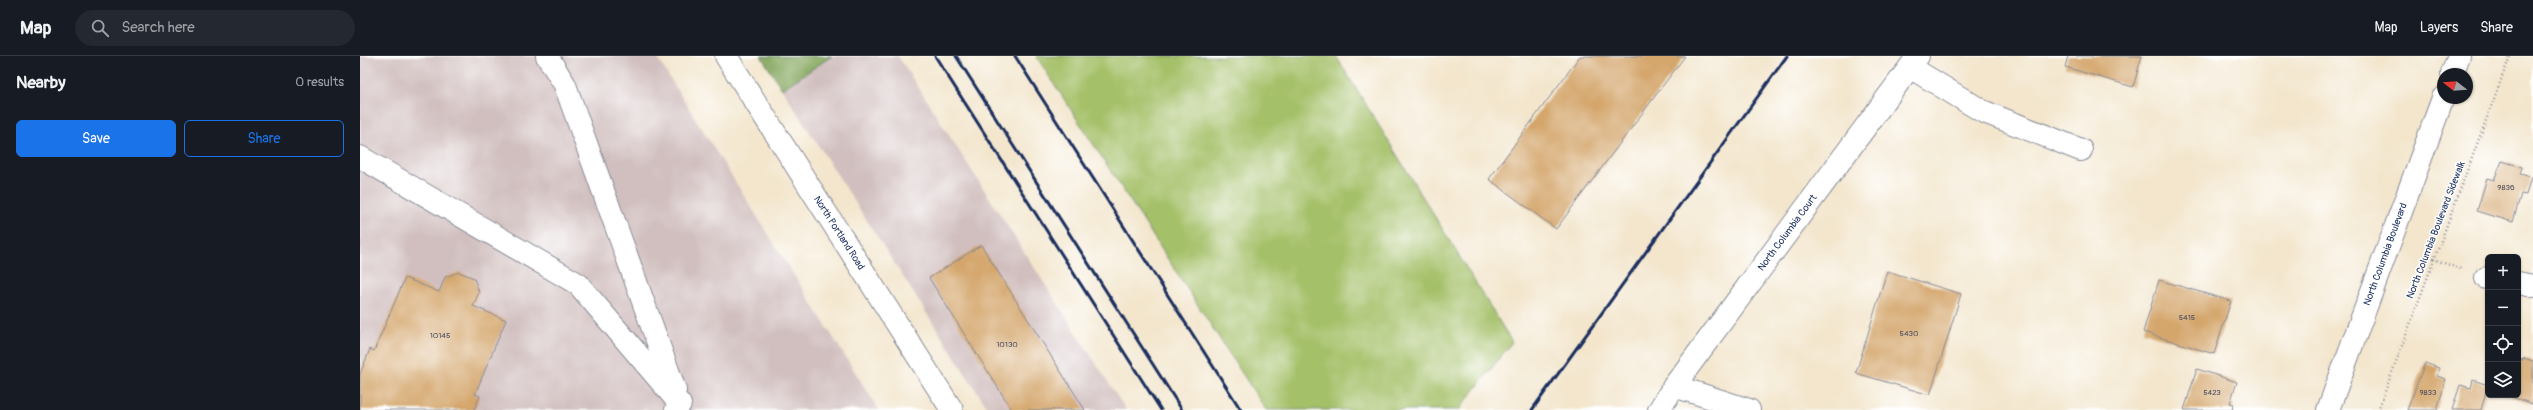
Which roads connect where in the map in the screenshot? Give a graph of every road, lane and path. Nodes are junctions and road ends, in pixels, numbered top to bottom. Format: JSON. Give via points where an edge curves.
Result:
{"nodes":[{"id":1,"x":547,"y":56,"type":"edge"},
{"id":2,"x":726,"y":56,"type":"edge"},
{"id":3,"x":2459,"y":56,"type":"edge"},
{"id":4,"x":2510,"y":56,"type":"edge"},
{"id":5,"x":1914,"y":62,"type":"edge"},
{"id":6,"x":2454,"y":68,"type":"edge"},
{"id":7,"x":2441,"y":104,"type":"edge"},
{"id":8,"x":2081,"y":150,"type":"dead end"},
{"id":9,"x":360,"y":157,"type":"edge"},
{"id":10,"x":2521,"y":284,"type":"edge"},
{"id":11,"x":2533,"y":286,"type":"edge"},
{"id":12,"x":1674,"y":386,"type":"junction"},
{"id":13,"x":679,"y":408,"type":"edge"},
{"id":14,"x":952,"y":410,"type":"edge"},
{"id":15,"x":1659,"y":410,"type":"edge"},
{"id":16,"x":1749,"y":410,"type":"edge"},
{"id":17,"x":2328,"y":410,"type":"edge"},
{"id":18,"x":2378,"y":410,"type":"edge"}],
"edges":[{"from":1,"to":13,"type":"main road","via":[[565,85]]},
{"from":2,"to":14,"type":"main road","name":"North Portland Road"},
{"from":3,"to":6,"type":"main road"},
{"from":4,"to":18,"type":"path","name":"North Columbia Boulevard Sidewalk"},
{"from":5,"to":8,"type":"main road","via":[[1982,111]]},
{"from":5,"to":12,"type":"main road","name":"North Columbia Court"},
{"from":7,"to":17,"type":"main road","name":"North Columbia Boulevard"},
{"from":9,"to":13,"type":"main road","via":[[578,284]]},
{"from":10,"to":11,"type":"main road"},
{"from":12,"to":15,"type":"main road","name":"North Columbia Court"},
{"from":12,"to":16,"type":"main road"}]}
